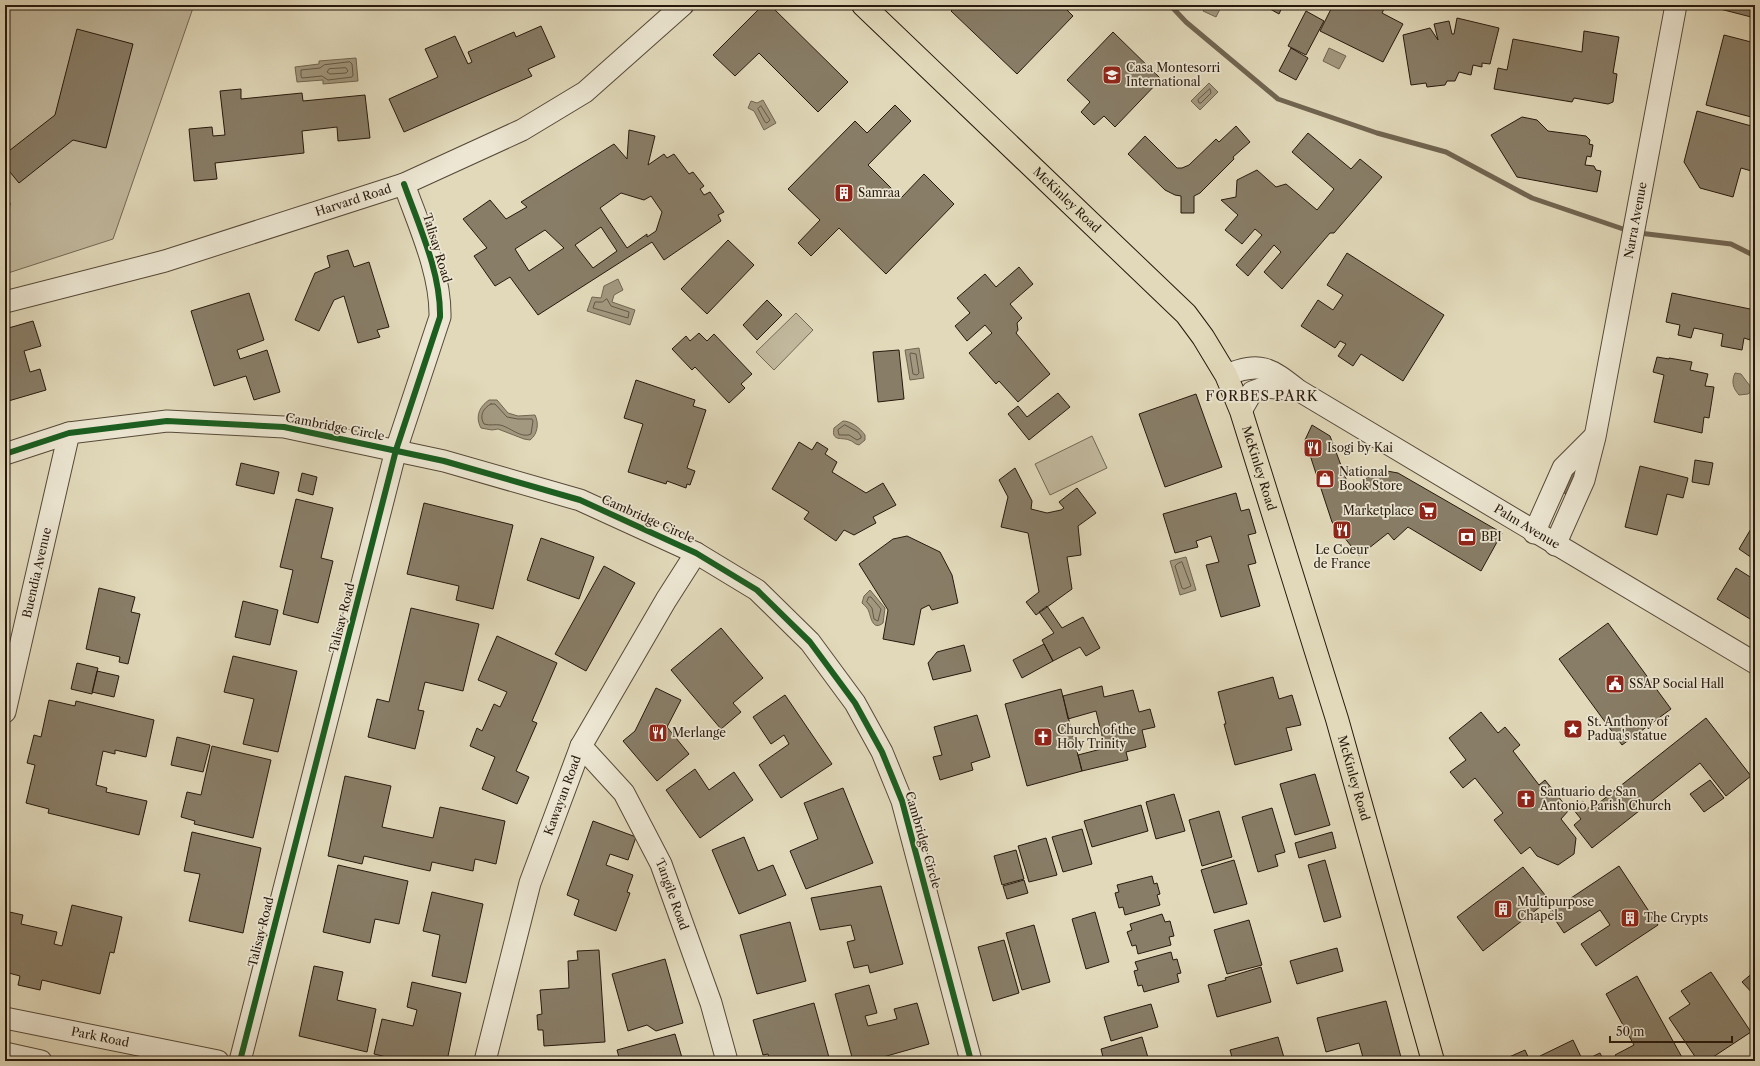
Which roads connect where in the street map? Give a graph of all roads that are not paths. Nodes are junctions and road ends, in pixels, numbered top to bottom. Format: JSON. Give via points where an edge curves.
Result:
{"nodes":[{"id":1,"x":683,"y":5,"type":"edge"},
{"id":2,"x":863,"y":5,"type":"edge"},
{"id":3,"x":1673,"y":6,"type":"edge"},
{"id":4,"x":404,"y":184,"type":"junction"},
{"id":5,"x":5,"y":302,"type":"edge"},
{"id":6,"x":1226,"y":375,"type":"junction"},
{"id":7,"x":1298,"y":390,"type":"junction"},
{"id":8,"x":1241,"y":411,"type":"junction"},
{"id":9,"x":69,"y":433,"type":"junction"},
{"id":10,"x":1595,"y":437,"type":"junction"},
{"id":11,"x":396,"y":450,"type":"junction"},
{"id":12,"x":5,"y":454,"type":"edge"},
{"id":13,"x":1534,"y":533,"type":"junction"},
{"id":14,"x":1555,"y":544,"type":"junction"},
{"id":15,"x":696,"y":553,"type":"junction"},
{"id":16,"x":1755,"y":663,"type":"edge"},
{"id":17,"x":5,"y":712,"type":"edge"},
{"id":18,"x":581,"y":746,"type":"junction"},
{"id":19,"x":5,"y":1018,"type":"edge"},
{"id":20,"x":5,"y":1053,"type":"edge"},
{"id":21,"x":40,"y":1061,"type":"edge"},
{"id":22,"x":218,"y":1061,"type":"edge"},
{"id":23,"x":240,"y":1061,"type":"edge"},
{"id":24,"x":485,"y":1061,"type":"edge"},
{"id":25,"x":727,"y":1061,"type":"edge"},
{"id":26,"x":971,"y":1061,"type":"edge"},
{"id":27,"x":1433,"y":1061,"type":"edge"}],
"edges":[{"from":1,"to":4,"type":"street","name":"Harvard Road","via":[[585,92],[522,130]]},
{"from":2,"to":6,"type":"main road","name":"McKinley Road","via":[[1186,314]]},
{"from":3,"to":10,"type":"street","name":"Narra Avenue"},
{"from":4,"to":5,"type":"street","name":"Harvard Road","via":[[165,261]]},
{"from":4,"to":11,"type":"street","name":"Talisay Road","via":[[437,281],[440,317]]},
{"from":6,"to":7,"type":"street","name":"Palm Avenue","via":[[1242,368],[1261,367],[1282,377]]},
{"from":6,"to":8,"type":"main road","name":"McKinley Road"},
{"from":7,"to":8,"type":"street","name":"Palm Avenue","via":[[1266,387],[1252,392]]},
{"from":7,"to":13,"type":"street","name":"Palm Avenue"},
{"from":8,"to":27,"type":"main road","name":"McKinley Road","via":[[1338,719]]},
{"from":9,"to":11,"type":"street","name":"Cambridge Circle","via":[[175,421],[284,427]]},
{"from":9,"to":12,"type":"street","name":"Cambridge Circle"},
{"from":9,"to":17,"type":"street","name":"Buendia Avenue"},
{"from":10,"to":13,"type":"street","via":[[1563,468]]},
{"from":10,"to":14,"type":"street","name":"Narra Avenue","via":[[1584,480]]},
{"from":11,"to":15,"type":"street","name":"Cambridge Circle","via":[[580,500]]},
{"from":11,"to":23,"type":"street","name":"Talisay Road"},
{"from":13,"to":14,"type":"street","name":"Palm Avenue"},
{"from":14,"to":16,"type":"street","name":"Palm Avenue"},
{"from":15,"to":18,"type":"street","name":"Kawayan Road"},
{"from":15,"to":26,"type":"street","name":"Cambridge Circle","via":[[757,590],[810,642],[855,703],[882,752],[902,800]]},
{"from":18,"to":24,"type":"street","name":"Kawayan Road","via":[[530,883]]},
{"from":18,"to":25,"type":"street","name":"Tangile Road","via":[[624,792],[661,864],[711,1003]]},
{"from":19,"to":22,"type":"street","name":"Park Road"},
{"from":20,"to":21,"type":"street"}]}
